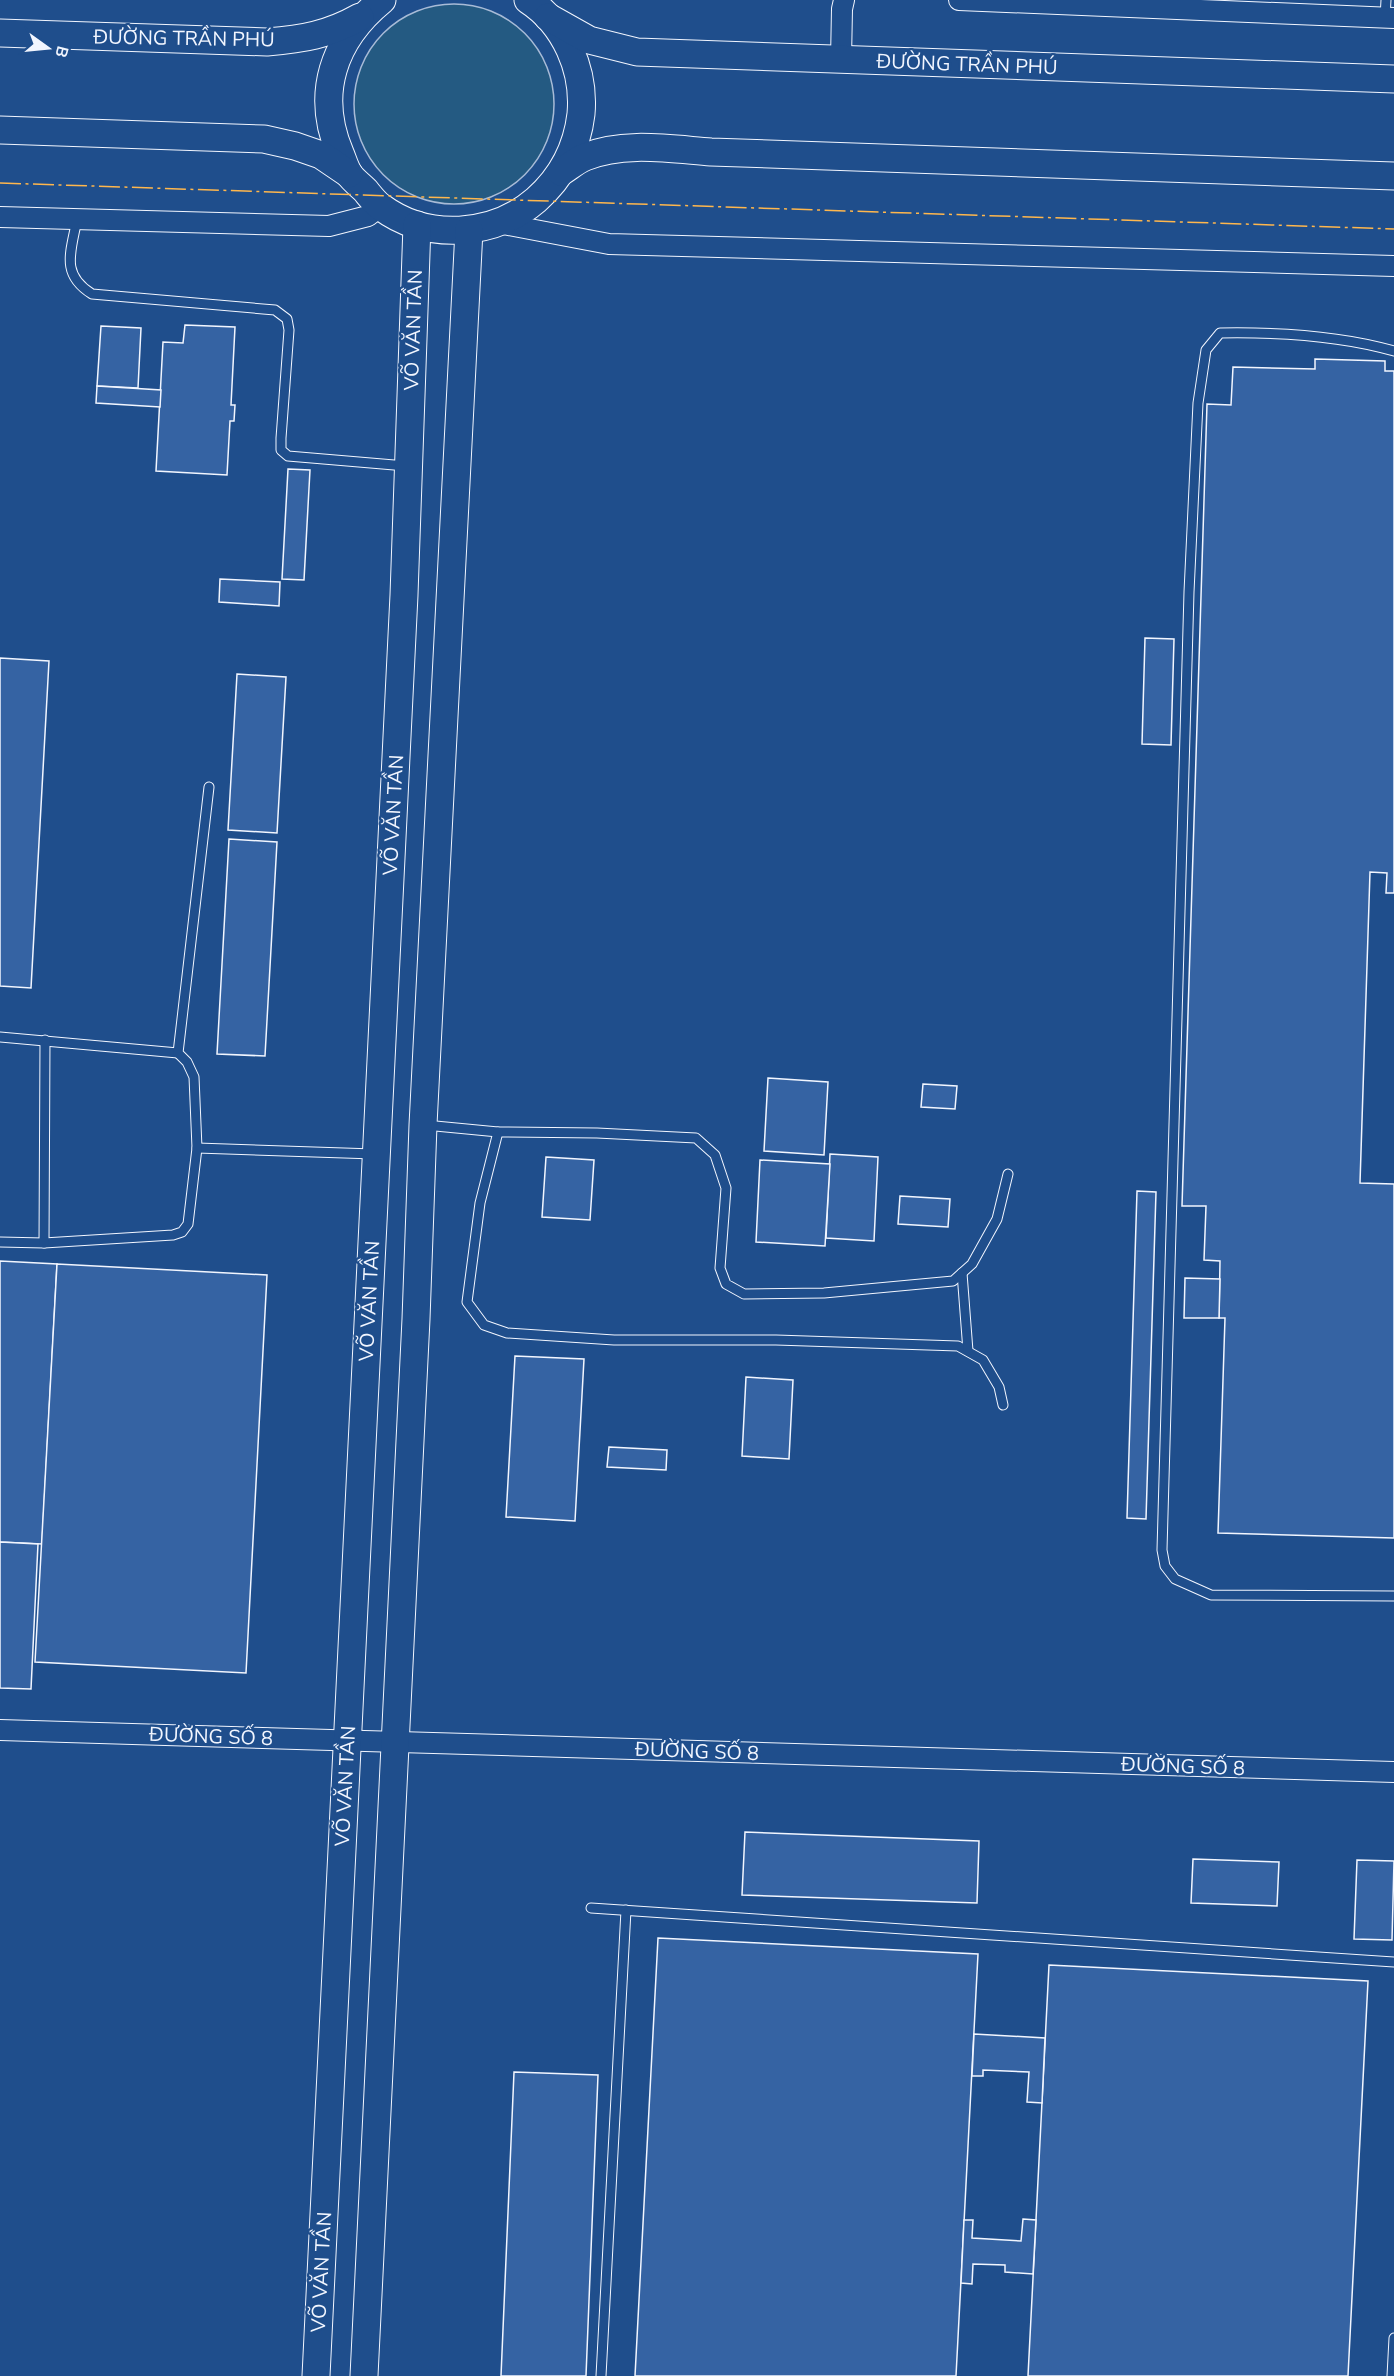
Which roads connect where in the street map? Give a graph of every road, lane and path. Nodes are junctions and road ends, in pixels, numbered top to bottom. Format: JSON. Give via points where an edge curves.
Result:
{"nodes":[{"id":1,"x":844,"y":0,"type":"edge"},
{"id":2,"x":959,"y":0,"type":"edge"},
{"id":3,"x":373,"y":8,"type":"edge"},
{"id":4,"x":538,"y":9,"type":"edge"},
{"id":5,"x":1388,"y":12,"type":"edge"},
{"id":6,"x":0,"y":33,"type":"edge"},
{"id":7,"x":841,"y":59,"type":"junction"},
{"id":8,"x":1394,"y":79,"type":"edge"},
{"id":9,"x":0,"y":130,"type":"edge"},
{"id":10,"x":561,"y":172,"type":"junction"},
{"id":11,"x":349,"y":174,"type":"junction"},
{"id":12,"x":1394,"y":176,"type":"edge"},
{"id":13,"x":380,"y":207,"type":"junction"},
{"id":14,"x":0,"y":217,"type":"edge"},
{"id":15,"x":77,"y":219,"type":"junction"},
{"id":16,"x":498,"y":223,"type":"junction"},
{"id":17,"x":417,"y":225,"type":"junction"},
{"id":18,"x":470,"y":230,"type":"junction"},
{"id":19,"x":1394,"y":266,"type":"edge"},
{"id":20,"x":1394,"y":351,"type":"edge"},
{"id":21,"x":409,"y":466,"type":"junction"},
{"id":22,"x":209,"y":787,"type":"dead end"},
{"id":23,"x":0,"y":1037,"type":"edge"},
{"id":24,"x":45,"y":1040,"type":"junction"},
{"id":25,"x":178,"y":1053,"type":"junction"},
{"id":26,"x":423,"y":1125,"type":"junction"},
{"id":27,"x":498,"y":1132,"type":"junction"},
{"id":28,"x":197,"y":1148,"type":"junction"},
{"id":29,"x":377,"y":1154,"type":"junction"},
{"id":30,"x":1008,"y":1174,"type":"dead end"},
{"id":31,"x":0,"y":1242,"type":"edge"},
{"id":32,"x":44,"y":1243,"type":"junction"},
{"id":33,"x":962,"y":1273,"type":"junction"},
{"id":34,"x":968,"y":1351,"type":"junction"},
{"id":35,"x":1003,"y":1406,"type":"dead end"},
{"id":36,"x":1394,"y":1596,"type":"edge"},
{"id":37,"x":0,"y":1730,"type":"edge"},
{"id":38,"x":348,"y":1740,"type":"junction"},
{"id":39,"x":395,"y":1742,"type":"junction"},
{"id":40,"x":1394,"y":1772,"type":"edge"},
{"id":41,"x":591,"y":1908,"type":"dead end"},
{"id":42,"x":626,"y":1910,"type":"junction"},
{"id":43,"x":1394,"y":1962,"type":"edge"},
{"id":44,"x":1394,"y":2338,"type":"edge"},
{"id":45,"x":316,"y":2376,"type":"edge"},
{"id":46,"x":364,"y":2376,"type":"edge"},
{"id":47,"x":601,"y":2376,"type":"edge"},
{"id":48,"x":1392,"y":2376,"type":"edge"}],
"edges":[{"from":1,"to":7,"type":"street"},
{"from":2,"to":5,"type":"street"},
{"from":3,"to":6,"type":"street","name":"ĐƯỜNG TRẦN PHÚ","via":[[336,30],[306,39],[267,42]]},
{"from":3,"to":11,"type":"street","via":[[345,40],[333,69],[328,101],[332,132]]},
{"from":4,"to":7,"type":"street","name":"ĐƯỜNG TRẦN PHÚ","via":[[589,40],[637,52]]},
{"from":4,"to":10,"type":"street","via":[[562,34],[577,66],[582,99],[579,132]]},
{"from":7,"to":8,"type":"street","name":"ĐƯỜNG TRẦN PHÚ"},
{"from":9,"to":11,"type":"street","via":[[264,139],[321,155]]},
{"from":10,"to":12,"type":"street","via":[[585,157],[650,148]]},
{"from":10,"to":16,"type":"street","via":[[549,189],[525,209]]},
{"from":11,"to":13,"type":"street"},
{"from":13,"to":15,"type":"street","via":[[368,216],[329,226]]},
{"from":13,"to":17,"type":"street"},
{"from":14,"to":15,"type":"street"},
{"from":15,"to":21,"type":"lane","via":[[70,273],[79,286],[92,294],[275,310],[287,319],[281,450],[288,456]]},
{"from":16,"to":18,"type":"street"},
{"from":16,"to":19,"type":"street","via":[[609,244]]},
{"from":17,"to":18,"type":"street"},
{"from":17,"to":21,"type":"street","name":"VÕ VĂN TẦN"},
{"from":18,"to":26,"type":"street"},
{"from":20,"to":36,"type":"lane","via":[[1314,337],[1220,333],[1206,350],[1202,368],[1189,592],[1162,1550],[1165,1566],[1175,1579],[1211,1595]]},
{"from":21,"to":29,"type":"street","name":"VÕ VĂN TẦN"},
{"from":22,"to":25,"type":"lane"},
{"from":23,"to":24,"type":"lane"},
{"from":24,"to":25,"type":"lane"},
{"from":24,"to":32,"type":"lane"},
{"from":25,"to":28,"type":"lane","via":[[194,1077]]},
{"from":26,"to":27,"type":"lane"},
{"from":26,"to":39,"type":"street"},
{"from":27,"to":33,"type":"lane","via":[[696,1138],[714,1155],[726,1188],[720,1268],[726,1284],[744,1294],[824,1293],[953,1281]]},
{"from":27,"to":34,"type":"lane","via":[[480,1203],[467,1302],[484,1325],[507,1333],[614,1340],[821,1341],[958,1346]]},
{"from":28,"to":29,"type":"lane"},
{"from":28,"to":32,"type":"lane","via":[[188,1224],[182,1232]]},
{"from":29,"to":38,"type":"street","name":"VÕ VĂN TẦN"},
{"from":30,"to":33,"type":"lane","via":[[997,1219],[972,1264]]},
{"from":31,"to":32,"type":"lane"},
{"from":33,"to":34,"type":"lane"},
{"from":34,"to":35,"type":"lane","via":[[983,1360],[999,1387]]},
{"from":37,"to":38,"type":"street","name":"ĐƯỜNG SỐ 8"},
{"from":38,"to":39,"type":"street","name":"ĐƯỜNG SỐ 8"},
{"from":38,"to":45,"type":"street","name":"VÕ VĂN TẦN"},
{"from":39,"to":40,"type":"street","name":"ĐƯỜNG SỐ 8"},
{"from":39,"to":46,"type":"street"},
{"from":41,"to":42,"type":"lane"},
{"from":42,"to":43,"type":"lane"},
{"from":42,"to":47,"type":"lane"},
{"from":44,"to":48,"type":"lane"}]}
